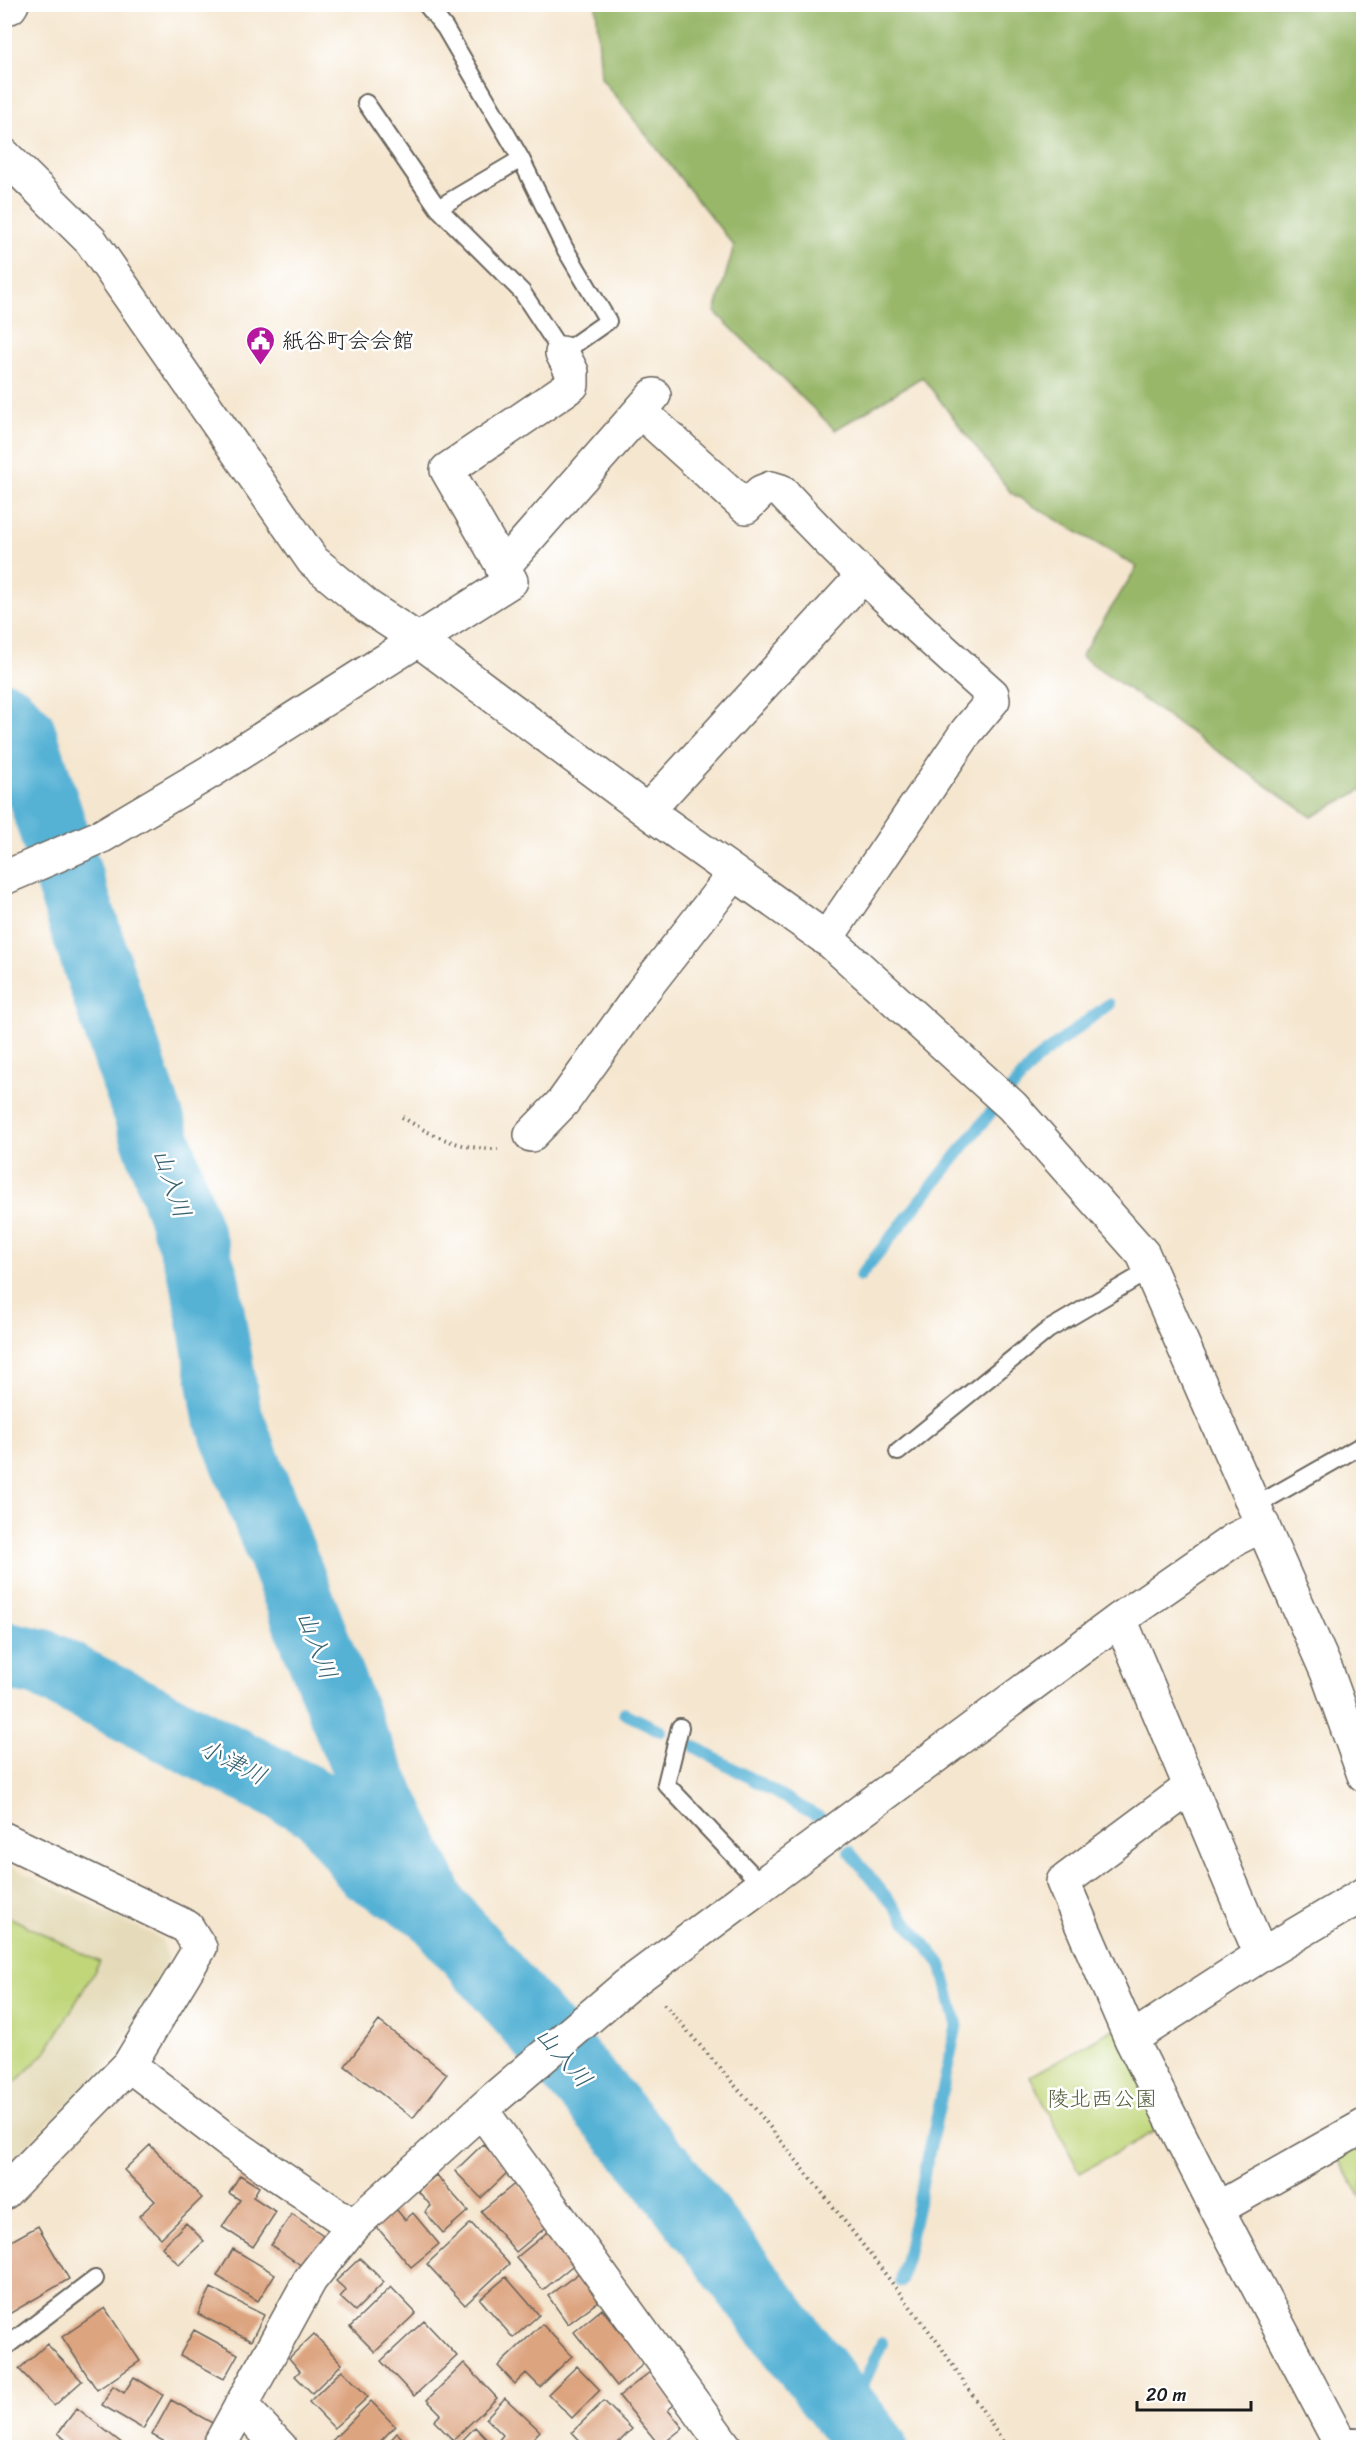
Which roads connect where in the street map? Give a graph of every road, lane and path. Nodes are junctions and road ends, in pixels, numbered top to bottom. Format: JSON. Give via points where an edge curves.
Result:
{"nodes":[{"id":1,"x":426,"y":4,"type":"edge"},
{"id":2,"x":366,"y":103,"type":"dead end"},
{"id":3,"x":4,"y":155,"type":"edge"},
{"id":4,"x":521,"y":159,"type":"junction"},
{"id":5,"x":438,"y":208,"type":"junction"},
{"id":6,"x":562,"y":353,"type":"junction"},
{"id":7,"x":502,"y":568,"type":"junction"},
{"id":8,"x":862,"y":577,"type":"junction"},
{"id":9,"x":417,"y":639,"type":"junction"},
{"id":10,"x":646,"y":810,"type":"junction"},
{"id":11,"x":734,"y":874,"type":"junction"},
{"id":12,"x":4,"y":878,"type":"edge"},
{"id":13,"x":826,"y":939,"type":"junction"},
{"id":14,"x":402,"y":1117,"type":"dead end"},
{"id":15,"x":531,"y":1135,"type":"joint"},
{"id":16,"x":1150,"y":1270,"type":"junction"},
{"id":17,"x":1364,"y":1444,"type":"edge"},
{"id":18,"x":898,"y":1452,"type":"dead end"},
{"id":19,"x":1259,"y":1516,"type":"junction"},
{"id":20,"x":1120,"y":1619,"type":"junction"},
{"id":21,"x":680,"y":1727,"type":"dead end"},
{"id":22,"x":1364,"y":1775,"type":"edge"},
{"id":23,"x":1189,"y":1788,"type":"junction"},
{"id":24,"x":4,"y":1839,"type":"edge"},
{"id":25,"x":762,"y":1885,"type":"junction"},
{"id":26,"x":1364,"y":1894,"type":"edge"},
{"id":27,"x":1262,"y":1955,"type":"junction"},
{"id":28,"x":633,"y":1981,"type":"junction"},
{"id":29,"x":1131,"y":2039,"type":"junction"},
{"id":30,"x":129,"y":2065,"type":"junction"},
{"id":31,"x":489,"y":2104,"type":"junction"},
{"id":32,"x":1364,"y":2126,"type":"edge"},
{"id":33,"x":4,"y":2193,"type":"edge"},
{"id":34,"x":1217,"y":2209,"type":"junction"},
{"id":35,"x":353,"y":2226,"type":"junction"},
{"id":36,"x":95,"y":2279,"type":"dead end"},
{"id":37,"x":4,"y":2349,"type":"edge"},
{"id":38,"x":241,"y":2405,"type":"junction"},
{"id":39,"x":1364,"y":2445,"type":"edge"},
{"id":40,"x":218,"y":2448,"type":"edge"},
{"id":41,"x":281,"y":2448,"type":"edge"},
{"id":42,"x":726,"y":2448,"type":"edge"},
{"id":43,"x":1007,"y":2448,"type":"edge"}],
"edges":[{"from":1,"to":4,"type":"lane","via":[[445,28]]},
{"from":2,"to":5,"type":"lane"},
{"from":3,"to":9,"type":"street","via":[[91,241],[314,561],[368,608]]},
{"from":4,"to":5,"type":"lane"},
{"from":4,"to":6,"type":"lane","via":[[564,248],[608,321]]},
{"from":5,"to":6,"type":"lane","via":[[522,292]]},
{"from":6,"to":7,"type":"street","via":[[572,372],[572,386],[447,470]]},
{"from":7,"to":8,"type":"street","via":[[647,403],[746,507],[761,492],[771,488],[782,491]]},
{"from":7,"to":9,"type":"street","via":[[511,581]]},
{"from":8,"to":10,"type":"street"},
{"from":8,"to":13,"type":"street","via":[[992,694],[993,700],[966,731]]},
{"from":9,"to":10,"type":"street"},
{"from":9,"to":12,"type":"street","via":[[102,836]]},
{"from":10,"to":11,"type":"street"},
{"from":11,"to":13,"type":"street"},
{"from":11,"to":15,"type":"street","via":[[563,1102]]},
{"from":13,"to":16,"type":"street","via":[[1012,1106],[1143,1254]]},
{"from":14,"to":15,"type":"path","via":[[431,1135],[470,1148],[502,1149]]},
{"from":16,"to":18,"type":"lane","via":[[1048,1330]]},
{"from":16,"to":19,"type":"street"},
{"from":17,"to":19,"type":"lane"},
{"from":19,"to":20,"type":"street","via":[[1235,1539]]},
{"from":19,"to":22,"type":"street","via":[[1327,1672]]},
{"from":20,"to":23,"type":"street"},
{"from":20,"to":25,"type":"street"},
{"from":21,"to":25,"type":"lane","via":[[666,1784]]},
{"from":23,"to":27,"type":"street"},
{"from":23,"to":29,"type":"street","via":[[1063,1882]]},
{"from":24,"to":30,"type":"street","via":[[187,1927],[200,1948]]},
{"from":25,"to":28,"type":"street"},
{"from":26,"to":27,"type":"street"},
{"from":27,"to":29,"type":"street"},
{"from":28,"to":31,"type":"street"},
{"from":28,"to":43,"type":"path","via":[[758,2112],[939,2344]]},
{"from":29,"to":34,"type":"street"},
{"from":30,"to":33,"type":"street"},
{"from":30,"to":35,"type":"street","via":[[228,2141]]},
{"from":31,"to":35,"type":"street"},
{"from":31,"to":42,"type":"street"},
{"from":32,"to":34,"type":"street"},
{"from":34,"to":39,"type":"street","via":[[1340,2443]]},
{"from":35,"to":38,"type":"street","via":[[310,2280]]},
{"from":36,"to":37,"type":"lane"},
{"from":38,"to":40,"type":"street"},
{"from":38,"to":41,"type":"street"}]}
